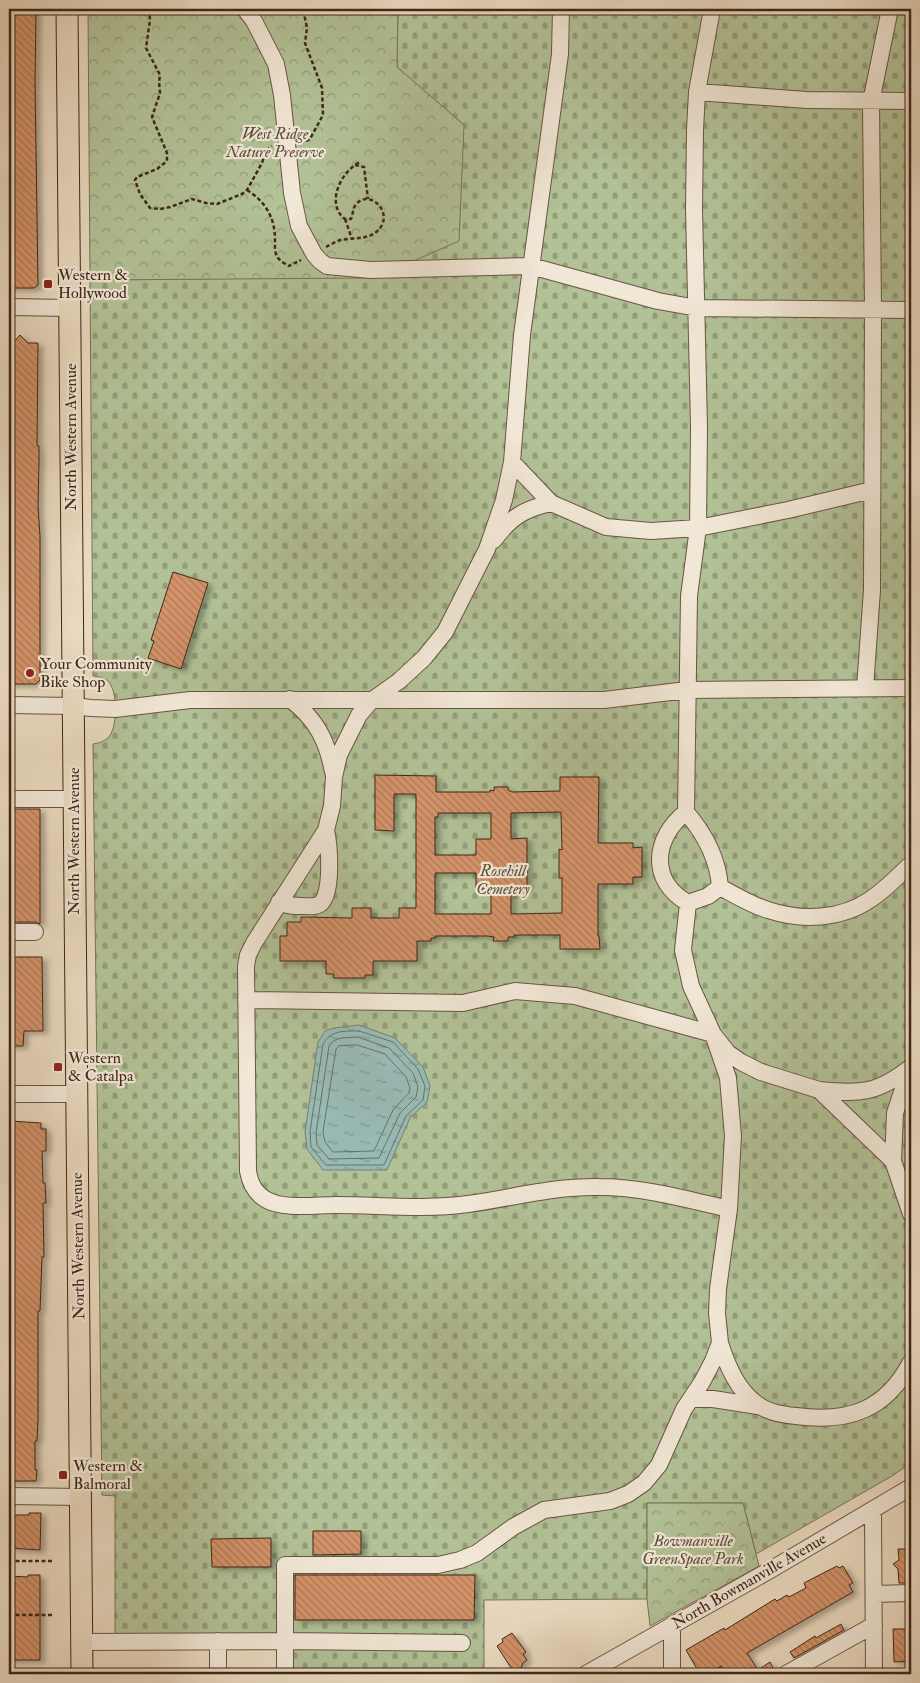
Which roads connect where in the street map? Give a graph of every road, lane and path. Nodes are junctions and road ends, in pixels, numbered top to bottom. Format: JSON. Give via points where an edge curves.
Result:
{"nodes":[{"id":1,"x":67,"y":9,"type":"edge"},
{"id":2,"x":149,"y":9,"type":"edge"},
{"id":3,"x":245,"y":9,"type":"edge"},
{"id":4,"x":303,"y":9,"type":"edge"},
{"id":5,"x":561,"y":9,"type":"edge"},
{"id":6,"x":712,"y":9,"type":"edge"},
{"id":7,"x":890,"y":9,"type":"edge"},
{"id":8,"x":697,"y":92,"type":"junction"},
{"id":9,"x":911,"y":101,"type":"edge"},
{"id":10,"x":871,"y":102,"type":"junction"},
{"id":11,"x":287,"y":144,"type":"junction"},
{"id":12,"x":360,"y":162,"type":"dead end"},
{"id":13,"x":353,"y":165,"type":"junction"},
{"id":14,"x":248,"y":190,"type":"junction"},
{"id":15,"x":368,"y":199,"type":"junction"},
{"id":16,"x":345,"y":219,"type":"junction"},
{"id":17,"x":352,"y":240,"type":"junction"},
{"id":18,"x":314,"y":254,"type":"junction"},
{"id":19,"x":531,"y":266,"type":"junction"},
{"id":20,"x":9,"y":308,"type":"edge"},
{"id":21,"x":70,"y":308,"type":"junction"},
{"id":22,"x":697,"y":308,"type":"junction"},
{"id":23,"x":873,"y":310,"type":"junction"},
{"id":24,"x":911,"y":310,"type":"edge"},
{"id":25,"x":512,"y":462,"type":"junction"},
{"id":26,"x":872,"y":490,"type":"junction"},
{"id":27,"x":551,"y":503,"type":"junction"},
{"id":28,"x":698,"y":528,"type":"junction"},
{"id":29,"x":487,"y":549,"type":"junction"},
{"id":30,"x":865,"y":688,"type":"junction"},
{"id":31,"x":911,"y":688,"type":"edge"},
{"id":32,"x":687,"y":690,"type":"junction"},
{"id":33,"x":290,"y":699,"type":"junction"},
{"id":34,"x":371,"y":701,"type":"junction"},
{"id":35,"x":9,"y":705,"type":"edge"},
{"id":36,"x":73,"y":706,"type":"junction"},
{"id":37,"x":334,"y":777,"type":"junction"},
{"id":38,"x":9,"y":799,"type":"edge"},
{"id":39,"x":74,"y":800,"type":"junction"},
{"id":40,"x":686,"y":812,"type":"junction"},
{"id":41,"x":326,"y":830,"type":"junction"},
{"id":42,"x":911,"y":864,"type":"edge"},
{"id":43,"x":720,"y":887,"type":"junction"},
{"id":44,"x":279,"y":902,"type":"junction"},
{"id":45,"x":688,"y":903,"type":"junction"},
{"id":46,"x":9,"y":932,"type":"edge"},
{"id":47,"x":35,"y":932,"type":"dead end"},
{"id":48,"x":246,"y":1000,"type":"junction"},
{"id":49,"x":713,"y":1034,"type":"junction"},
{"id":50,"x":911,"y":1068,"type":"edge"},
{"id":51,"x":818,"y":1090,"type":"junction"},
{"id":52,"x":9,"y":1094,"type":"edge"},
{"id":53,"x":77,"y":1094,"type":"junction"},
{"id":54,"x":893,"y":1161,"type":"junction"},
{"id":55,"x":729,"y":1209,"type":"junction"},
{"id":56,"x":911,"y":1214,"type":"edge"},
{"id":57,"x":720,"y":1343,"type":"junction"},
{"id":58,"x":911,"y":1362,"type":"edge"},
{"id":59,"x":691,"y":1399,"type":"junction"},
{"id":60,"x":758,"y":1406,"type":"junction"},
{"id":61,"x":908,"y":1491,"type":"edge"},
{"id":62,"x":9,"y":1496,"type":"edge"},
{"id":63,"x":80,"y":1497,"type":"junction"},
{"id":64,"x":873,"y":1510,"type":"junction"},
{"id":65,"x":9,"y":1561,"type":"edge"},
{"id":66,"x":53,"y":1561,"type":"dead end"},
{"id":67,"x":911,"y":1593,"type":"edge"},
{"id":68,"x":874,"y":1594,"type":"junction"},
{"id":69,"x":9,"y":1614,"type":"edge"},
{"id":70,"x":54,"y":1615,"type":"dead end"},
{"id":71,"x":672,"y":1625,"type":"junction"},
{"id":72,"x":874,"y":1625,"type":"junction"},
{"id":73,"x":285,"y":1641,"type":"junction"},
{"id":74,"x":81,"y":1642,"type":"junction"},
{"id":75,"x":218,"y":1642,"type":"junction"},
{"id":76,"x":462,"y":1643,"type":"dead end"},
{"id":77,"x":82,"y":1674,"type":"edge"},
{"id":78,"x":218,"y":1674,"type":"edge"},
{"id":79,"x":285,"y":1674,"type":"edge"},
{"id":80,"x":586,"y":1674,"type":"edge"},
{"id":81,"x":672,"y":1674,"type":"edge"},
{"id":82,"x":786,"y":1674,"type":"edge"},
{"id":83,"x":874,"y":1674,"type":"edge"}],
"edges":[{"from":1,"to":21,"type":"main road","name":"North Western Avenue"},
{"from":2,"to":14,"type":"path","via":[[146,48],[160,76],[160,93],[152,117],[167,153],[167,161],[137,177],[136,186],[140,194],[150,208],[160,209],[192,199],[217,204]]},
{"from":3,"to":11,"type":"street","via":[[276,64]]},
{"from":4,"to":11,"type":"path","via":[[307,28],[305,43],[322,88],[323,115],[304,143]]},
{"from":5,"to":19,"type":"street","via":[[560,54]]},
{"from":6,"to":8,"type":"street"},
{"from":7,"to":10,"type":"street"},
{"from":8,"to":10,"type":"street"},
{"from":8,"to":22,"type":"street","via":[[694,209]]},
{"from":9,"to":10,"type":"street"},
{"from":10,"to":23,"type":"street"},
{"from":11,"to":14,"type":"path","via":[[275,145],[266,151]]},
{"from":11,"to":18,"type":"street","via":[[299,226]]},
{"from":12,"to":13,"type":"path"},
{"from":13,"to":15,"type":"path","via":[[364,167]]},
{"from":13,"to":16,"type":"path","via":[[343,177],[336,194],[337,210]]},
{"from":14,"to":18,"type":"path","via":[[268,207],[278,258],[289,266]]},
{"from":15,"to":16,"type":"path","via":[[358,202],[351,219]]},
{"from":15,"to":17,"type":"path","via":[[380,204],[383,224],[372,236]]},
{"from":16,"to":17,"type":"path"},
{"from":17,"to":18,"type":"path","via":[[340,240]]},
{"from":18,"to":19,"type":"street","via":[[327,266],[355,270]]},
{"from":19,"to":22,"type":"street","via":[[658,301]]},
{"from":19,"to":25,"type":"street"},
{"from":20,"to":21,"type":"street"},
{"from":21,"to":36,"type":"main road","name":"North Western Avenue"},
{"from":22,"to":23,"type":"street"},
{"from":22,"to":28,"type":"street"},
{"from":23,"to":24,"type":"street"},
{"from":23,"to":26,"type":"street"},
{"from":25,"to":27,"type":"street"},
{"from":25,"to":29,"type":"street","via":[[504,500]]},
{"from":26,"to":28,"type":"street"},
{"from":26,"to":30,"type":"street","via":[[872,590]]},
{"from":27,"to":28,"type":"street","via":[[606,527],[651,531]]},
{"from":27,"to":29,"type":"street","via":[[516,516]]},
{"from":28,"to":32,"type":"street","via":[[689,596]]},
{"from":29,"to":34,"type":"street","via":[[445,632],[424,658]]},
{"from":30,"to":31,"type":"street"},
{"from":30,"to":32,"type":"street"},
{"from":32,"to":34,"type":"street","via":[[604,700]]},
{"from":32,"to":40,"type":"street"},
{"from":33,"to":34,"type":"street"},
{"from":33,"to":36,"type":"street","via":[[190,700],[115,709]]},
{"from":33,"to":37,"type":"street","via":[[318,727]]},
{"from":34,"to":37,"type":"street","via":[[352,727],[339,755]]},
{"from":35,"to":36,"type":"street"},
{"from":36,"to":39,"type":"main road","name":"North Western Avenue"},
{"from":37,"to":41,"type":"street"},
{"from":38,"to":39,"type":"street"},
{"from":39,"to":53,"type":"main road","name":"North Western Avenue"},
{"from":40,"to":43,"type":"street","via":[[701,831],[716,862]]},
{"from":40,"to":45,"type":"street","via":[[665,836],[661,873],[671,891]]},
{"from":41,"to":44,"type":"street"},
{"from":41,"to":44,"type":"street","via":[[329,858],[324,899],[317,906],[289,906]]},
{"from":42,"to":43,"type":"street","via":[[869,900],[826,916],[800,917],[766,910]]},
{"from":43,"to":45,"type":"street","via":[[708,896]]},
{"from":44,"to":48,"type":"street","via":[[248,955]]},
{"from":45,"to":49,"type":"street","via":[[683,950],[691,986]]},
{"from":46,"to":47,"type":"street"},
{"from":48,"to":49,"type":"street","via":[[462,1003],[515,991],[575,996]]},
{"from":48,"to":55,"type":"street","via":[[248,1171],[251,1184],[266,1200],[291,1206],[442,1207],[542,1191],[598,1186],[656,1192]]},
{"from":49,"to":51,"type":"street","via":[[728,1053],[741,1062],[761,1072]]},
{"from":49,"to":55,"type":"street","via":[[728,1078],[733,1136]]},
{"from":50,"to":51,"type":"street","via":[[889,1084],[875,1089],[858,1092]]},
{"from":50,"to":54,"type":"street","via":[[895,1113]]},
{"from":51,"to":54,"type":"street"},
{"from":52,"to":53,"type":"street"},
{"from":53,"to":63,"type":"main road","name":"North Western Avenue"},
{"from":54,"to":56,"type":"street"},
{"from":55,"to":57,"type":"street","via":[[718,1289]]},
{"from":57,"to":59,"type":"street"},
{"from":57,"to":60,"type":"street","via":[[732,1373]]},
{"from":58,"to":60,"type":"street","via":[[896,1386],[855,1414],[808,1418]]},
{"from":59,"to":60,"type":"street"},
{"from":59,"to":73,"type":"street","via":[[658,1465],[644,1484],[628,1494],[610,1501],[544,1510],[477,1553],[460,1560],[413,1566],[286,1565]]},
{"from":61,"to":64,"type":"street","name":"North Bowmanville Avenue"},
{"from":62,"to":63,"type":"street"},
{"from":63,"to":74,"type":"main road","name":"North Western Avenue"},
{"from":64,"to":68,"type":"street"},
{"from":64,"to":71,"type":"street","name":"North Bowmanville Avenue"},
{"from":65,"to":66,"type":"path"},
{"from":67,"to":68,"type":"street"},
{"from":68,"to":72,"type":"street"},
{"from":69,"to":70,"type":"path"},
{"from":71,"to":80,"type":"street","name":"North Bowmanville Avenue"},
{"from":71,"to":81,"type":"street"},
{"from":72,"to":82,"type":"street"},
{"from":72,"to":83,"type":"street"},
{"from":73,"to":75,"type":"street"},
{"from":73,"to":76,"type":"street"},
{"from":73,"to":79,"type":"street"},
{"from":74,"to":75,"type":"street"},
{"from":74,"to":77,"type":"main road","name":"North Western Avenue"},
{"from":75,"to":78,"type":"street"}]}
